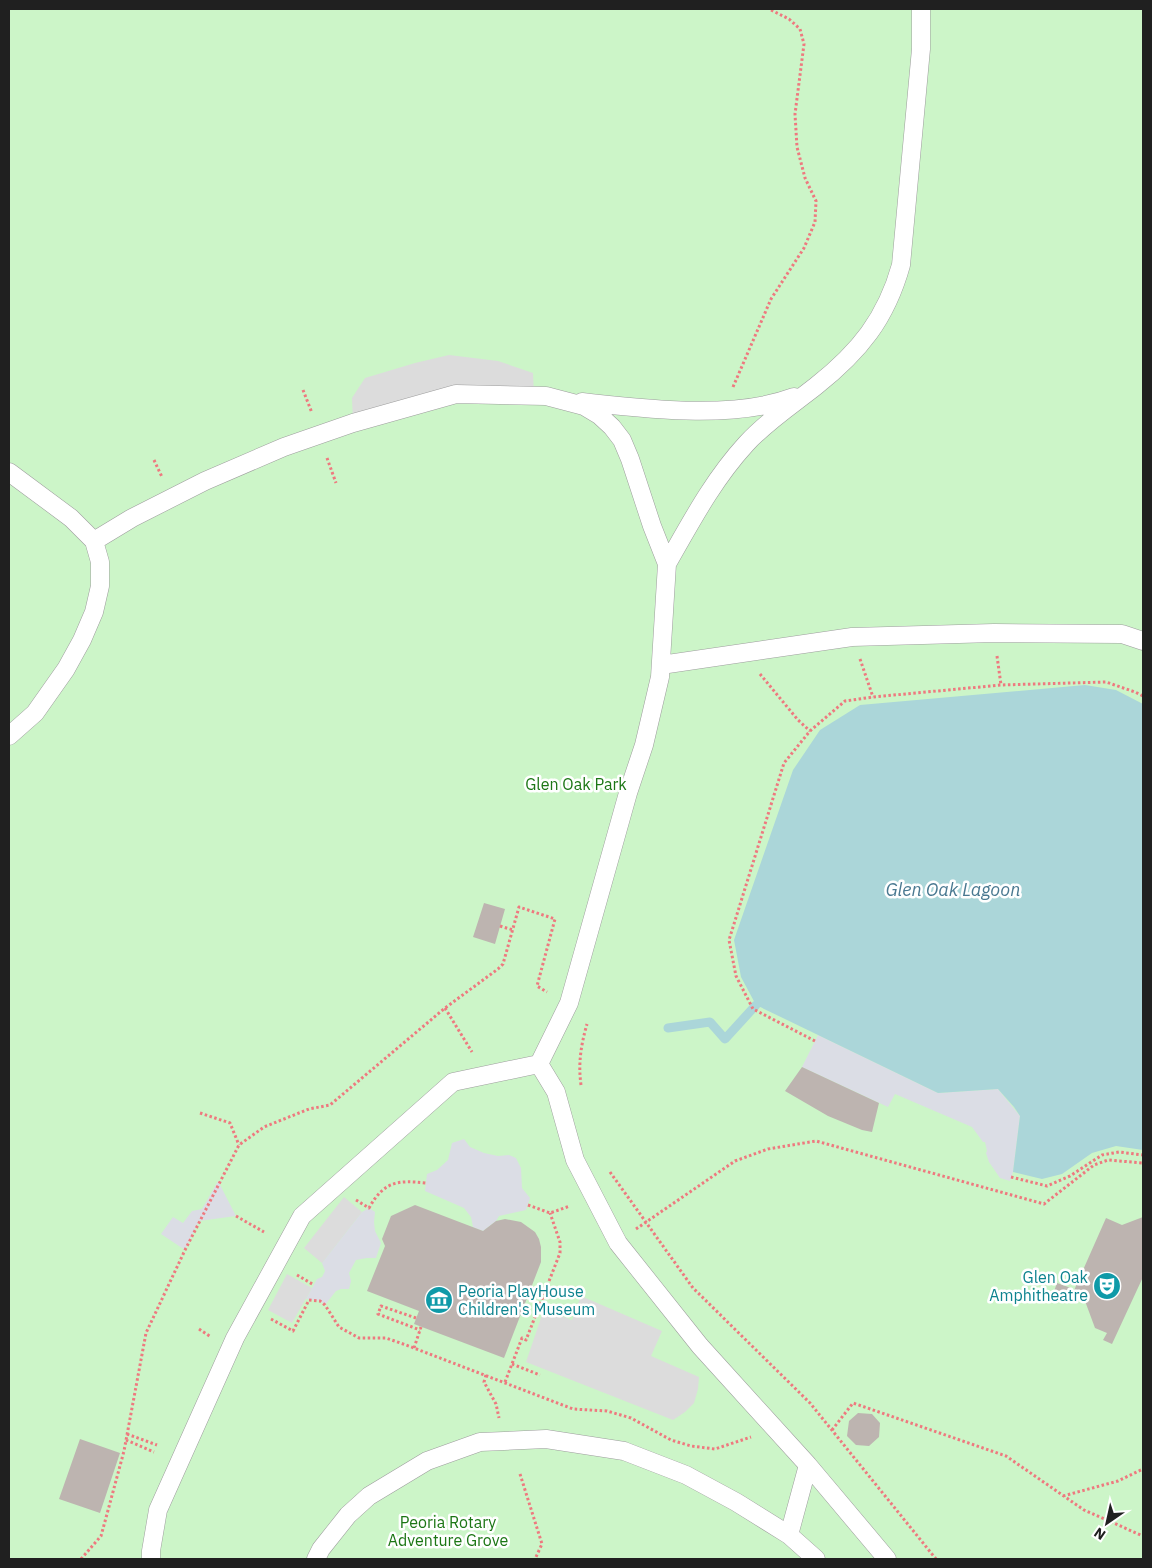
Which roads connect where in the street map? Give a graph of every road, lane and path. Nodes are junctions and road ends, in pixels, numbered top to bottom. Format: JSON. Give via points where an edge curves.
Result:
{"nodes":[{"id":1,"x":769,"y":9,"type":"edge"},
{"id":2,"x":921,"y":9,"type":"edge"},
{"id":3,"x":303,"y":390,"type":"dead end"},
{"id":4,"x":808,"y":392,"type":"junction"},
{"id":5,"x":567,"y":400,"type":"junction"},
{"id":6,"x":723,"y":410,"type":"junction"},
{"id":7,"x":312,"y":413,"type":"dead end"},
{"id":8,"x":327,"y":458,"type":"dead end"},
{"id":9,"x":9,"y":472,"type":"edge"},
{"id":10,"x":336,"y":483,"type":"dead end"},
{"id":11,"x":94,"y":541,"type":"junction"},
{"id":12,"x":667,"y":564,"type":"junction"},
{"id":13,"x":852,"y":637,"type":"junction"},
{"id":14,"x":1143,"y":641,"type":"edge"},
{"id":15,"x":662,"y":665,"type":"junction"},
{"id":16,"x":767,"y":684,"type":"dead end"},
{"id":17,"x":1143,"y":696,"type":"edge"},
{"id":18,"x":873,"y":697,"type":"junction"},
{"id":19,"x":810,"y":731,"type":"junction"},
{"id":20,"x":9,"y":736,"type":"edge"},
{"id":21,"x":500,"y":926,"type":"dead end"},
{"id":22,"x":513,"y":930,"type":"junction"},
{"id":23,"x":552,"y":994,"type":"dead end"},
{"id":24,"x":445,"y":1008,"type":"junction"},
{"id":25,"x":588,"y":1022,"type":"dead end"},
{"id":26,"x":815,"y":1041,"type":"dead end"},
{"id":27,"x":472,"y":1052,"type":"dead end"},
{"id":28,"x":539,"y":1064,"type":"junction"},
{"id":29,"x":581,"y":1092,"type":"dead end"},
{"id":30,"x":200,"y":1113,"type":"dead end"},
{"id":31,"x":239,"y":1144,"type":"junction"},
{"id":32,"x":1143,"y":1155,"type":"edge"},
{"id":33,"x":1143,"y":1163,"type":"edge"},
{"id":34,"x":608,"y":1171,"type":"dead end"},
{"id":35,"x":1011,"y":1177,"type":"dead end"},
{"id":36,"x":426,"y":1183,"type":"dead end"},
{"id":37,"x":355,"y":1199,"type":"dead end"},
{"id":38,"x":528,"y":1205,"type":"dead end"},
{"id":39,"x":570,"y":1206,"type":"dead end"},
{"id":40,"x":550,"y":1213,"type":"junction"},
{"id":41,"x":236,"y":1216,"type":"dead end"},
{"id":42,"x":646,"y":1222,"type":"junction"},
{"id":43,"x":264,"y":1232,"type":"dead end"},
{"id":44,"x":292,"y":1273,"type":"dead end"},
{"id":45,"x":314,"y":1285,"type":"dead end"},
{"id":46,"x":264,"y":1315,"type":"dead end"},
{"id":47,"x":416,"y":1318,"type":"dead end"},
{"id":48,"x":200,"y":1329,"type":"dead end"},
{"id":49,"x":212,"y":1337,"type":"dead end"},
{"id":50,"x":414,"y":1348,"type":"junction"},
{"id":51,"x":512,"y":1364,"type":"junction"},
{"id":52,"x":486,"y":1375,"type":"junction"},
{"id":53,"x":540,"y":1375,"type":"dead end"},
{"id":54,"x":506,"y":1382,"type":"junction"},
{"id":55,"x":500,"y":1426,"type":"dead end"},
{"id":56,"x":832,"y":1430,"type":"junction"},
{"id":57,"x":127,"y":1434,"type":"junction"},
{"id":58,"x":754,"y":1436,"type":"dead end"},
{"id":59,"x":126,"y":1440,"type":"junction"},
{"id":60,"x":157,"y":1445,"type":"dead end"},
{"id":61,"x":154,"y":1452,"type":"dead end"},
{"id":62,"x":808,"y":1464,"type":"junction"},
{"id":63,"x":1143,"y":1469,"type":"edge"},
{"id":64,"x":520,"y":1474,"type":"dead end"},
{"id":65,"x":1063,"y":1496,"type":"junction"},
{"id":66,"x":789,"y":1536,"type":"junction"},
{"id":67,"x":1143,"y":1536,"type":"edge"},
{"id":68,"x":82,"y":1559,"type":"edge"},
{"id":69,"x":151,"y":1559,"type":"edge"},
{"id":70,"x":316,"y":1559,"type":"edge"},
{"id":71,"x":535,"y":1559,"type":"edge"},
{"id":72,"x":816,"y":1559,"type":"edge"},
{"id":73,"x":887,"y":1559,"type":"edge"},
{"id":74,"x":936,"y":1559,"type":"edge"}],
"edges":[{"from":1,"to":6,"type":"path","via":[[800,29],[804,44],[795,114],[796,139],[805,178],[816,201],[815,222],[804,248],[771,299]]},
{"from":2,"to":4,"type":"lane","via":[[921,49],[902,265],[886,308],[868,336],[833,373]]},
{"from":3,"to":7,"type":"path"},
{"from":4,"to":6,"type":"lane","via":[[770,405]]},
{"from":4,"to":12,"type":"lane","via":[[754,436],[719,475]]},
{"from":5,"to":6,"type":"lane","via":[[643,409]]},
{"from":5,"to":11,"type":"lane","via":[[534,395],[456,394],[353,423],[284,447],[205,481]]},
{"from":5,"to":12,"type":"lane","via":[[599,415],[622,440]]},
{"from":8,"to":10,"type":"path"},
{"from":9,"to":11,"type":"lane","via":[[71,518]]},
{"from":11,"to":20,"type":"lane","via":[[100,562],[100,586],[94,612],[82,640],[35,713]]},
{"from":12,"to":15,"type":"lane"},
{"from":13,"to":14,"type":"lane","via":[[1122,634]]},
{"from":13,"to":15,"type":"lane"},
{"from":13,"to":18,"type":"path"},
{"from":15,"to":28,"type":"lane","via":[[644,745],[569,1003]]},
{"from":16,"to":19,"type":"path"},
{"from":17,"to":18,"type":"path","via":[[1106,682],[1001,685]]},
{"from":18,"to":19,"type":"path","via":[[846,701]]},
{"from":19,"to":26,"type":"path","via":[[784,763],[729,940],[736,976],[753,1009]]},
{"from":21,"to":22,"type":"path"},
{"from":22,"to":23,"type":"path","via":[[519,907],[555,919],[537,986]]},
{"from":22,"to":24,"type":"path","via":[[498,970]]},
{"from":24,"to":27,"type":"path"},
{"from":24,"to":31,"type":"path","via":[[330,1104],[264,1127]]},
{"from":25,"to":29,"type":"path","via":[[581,1046]]},
{"from":28,"to":62,"type":"lane","via":[[556,1092],[575,1160],[618,1243],[700,1346]]},
{"from":28,"to":69,"type":"lane","via":[[453,1082],[302,1216],[234,1338],[158,1510]]},
{"from":30,"to":31,"type":"path","via":[[230,1123]]},
{"from":31,"to":57,"type":"path","via":[[146,1333]]},
{"from":32,"to":35,"type":"path","via":[[1102,1154],[1070,1176],[1047,1186]]},
{"from":33,"to":42,"type":"path","via":[[1108,1160],[1094,1165],[1044,1204],[816,1141],[768,1149],[735,1161]]},
{"from":34,"to":42,"type":"path"},
{"from":36,"to":37,"type":"path","via":[[404,1180],[386,1187],[369,1208]]},
{"from":38,"to":40,"type":"path"},
{"from":39,"to":40,"type":"path"},
{"from":40,"to":51,"type":"path","via":[[560,1242],[560,1253],[526,1340],[522,1338]]},
{"from":41,"to":43,"type":"path"},
{"from":42,"to":56,"type":"path","via":[[693,1288],[810,1403]]},
{"from":44,"to":45,"type":"path"},
{"from":46,"to":50,"type":"path","via":[[293,1330],[309,1300],[320,1300],[347,1333],[360,1338],[386,1338]]},
{"from":47,"to":50,"type":"path","via":[[381,1306],[378,1314],[420,1328]]},
{"from":48,"to":49,"type":"path"},
{"from":50,"to":52,"type":"path"},
{"from":51,"to":53,"type":"path"},
{"from":51,"to":54,"type":"path"},
{"from":52,"to":54,"type":"path"},
{"from":52,"to":55,"type":"path","via":[[484,1382],[496,1404]]},
{"from":54,"to":58,"type":"path","via":[[572,1409],[607,1411],[631,1418],[671,1440],[691,1446],[715,1449]]},
{"from":56,"to":65,"type":"path","via":[[853,1403],[1006,1456]]},
{"from":56,"to":74,"type":"path"},
{"from":57,"to":59,"type":"path"},
{"from":57,"to":60,"type":"path"},
{"from":59,"to":61,"type":"path"},
{"from":59,"to":68,"type":"path","via":[[100,1536]]},
{"from":62,"to":66,"type":"lane"},
{"from":62,"to":73,"type":"lane"},
{"from":63,"to":65,"type":"path","via":[[1118,1481]]},
{"from":64,"to":71,"type":"path","via":[[542,1544]]},
{"from":65,"to":67,"type":"path","via":[[1084,1510]]},
{"from":66,"to":70,"type":"lane","via":[[686,1475],[624,1451],[546,1439],[480,1442],[427,1461],[369,1496],[348,1515]]},
{"from":66,"to":72,"type":"lane"}]}
